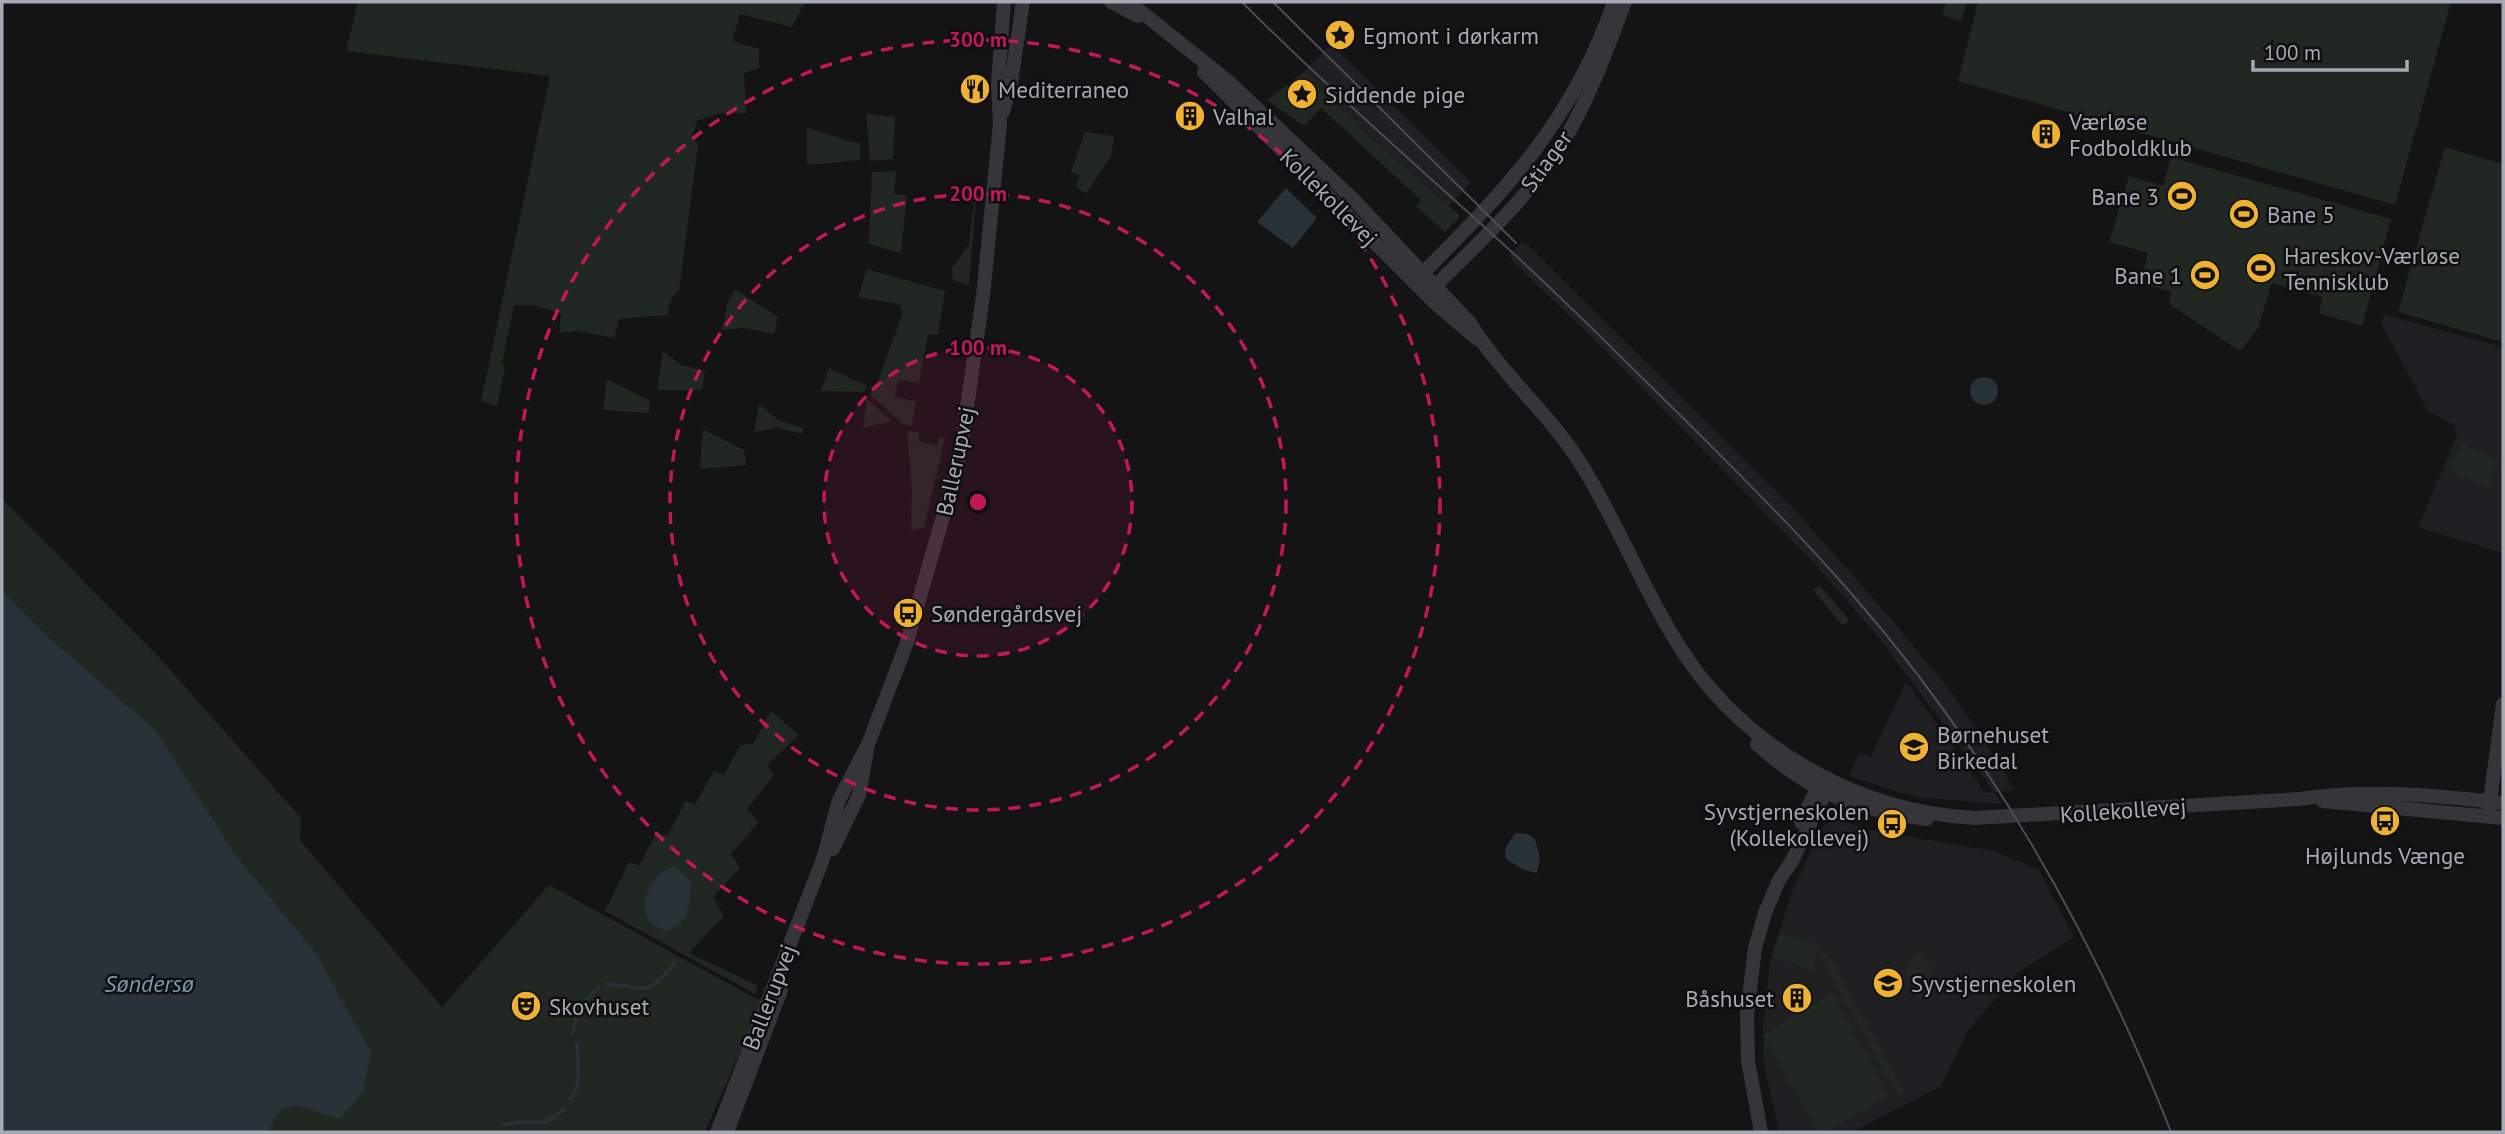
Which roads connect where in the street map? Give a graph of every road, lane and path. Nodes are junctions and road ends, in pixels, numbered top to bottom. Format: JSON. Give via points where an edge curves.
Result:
{"nodes":[{"id":1,"x":1004,"y":2,"type":"edge"},
{"id":2,"x":1023,"y":2,"type":"edge"},
{"id":3,"x":1111,"y":2,"type":"edge"},
{"id":4,"x":1129,"y":2,"type":"edge"},
{"id":5,"x":1614,"y":2,"type":"edge"},
{"id":6,"x":1625,"y":2,"type":"edge"},
{"id":7,"x":1000,"y":124,"type":"junction"},
{"id":8,"x":1419,"y":277,"type":"junction"},
{"id":9,"x":1431,"y":290,"type":"junction"},
{"id":10,"x":2503,"y":704,"type":"edge"},
{"id":11,"x":867,"y":746,"type":"junction"},
{"id":12,"x":1823,"y":787,"type":"junction"},
{"id":13,"x":2498,"y":810,"type":"edge"},
{"id":14,"x":716,"y":1132,"type":"edge"},
{"id":15,"x":727,"y":1132,"type":"edge"},
{"id":16,"x":1761,"y":1132,"type":"edge"}],
"edges":[{"from":1,"to":7,"type":"street","name":"Ballerupvej"},
{"from":2,"to":7,"type":"street","name":"Ballerupvej","via":[[1012,83]]},
{"from":3,"to":8,"type":"street","name":"Kollekollevej","via":[[1178,46]]},
{"from":4,"to":8,"type":"street","name":"Kollekollevej","via":[[1229,82],[1353,199]]},
{"from":5,"to":8,"type":"street","name":"Stiager","via":[[1594,56],[1547,138],[1504,190]]},
{"from":6,"to":9,"type":"street","name":"Stiager","via":[[1591,90],[1553,156],[1516,203]]},
{"from":7,"to":11,"type":"street","name":"Ballerupvej","via":[[983,296],[962,441],[924,588]]},
{"from":8,"to":9,"type":"street","name":"Kollekollevej"},
{"from":9,"to":12,"type":"street","name":"Kollekollevej","via":[[1470,323],[1571,447],[1676,642],[1711,692],[1767,753]]},
{"from":10,"to":13,"type":"street"},
{"from":11,"to":14,"type":"street","name":"Ballerupvej","via":[[839,800],[823,859]]},
{"from":11,"to":15,"type":"street","name":"Ballerupvej","via":[[859,795],[834,847]]},
{"from":12,"to":13,"type":"street","name":"Kollekollevej","via":[[1947,816],[2024,817],[2299,799]]},
{"from":12,"to":16,"type":"street","via":[[1784,857],[1750,979],[1748,1061]]}]}
